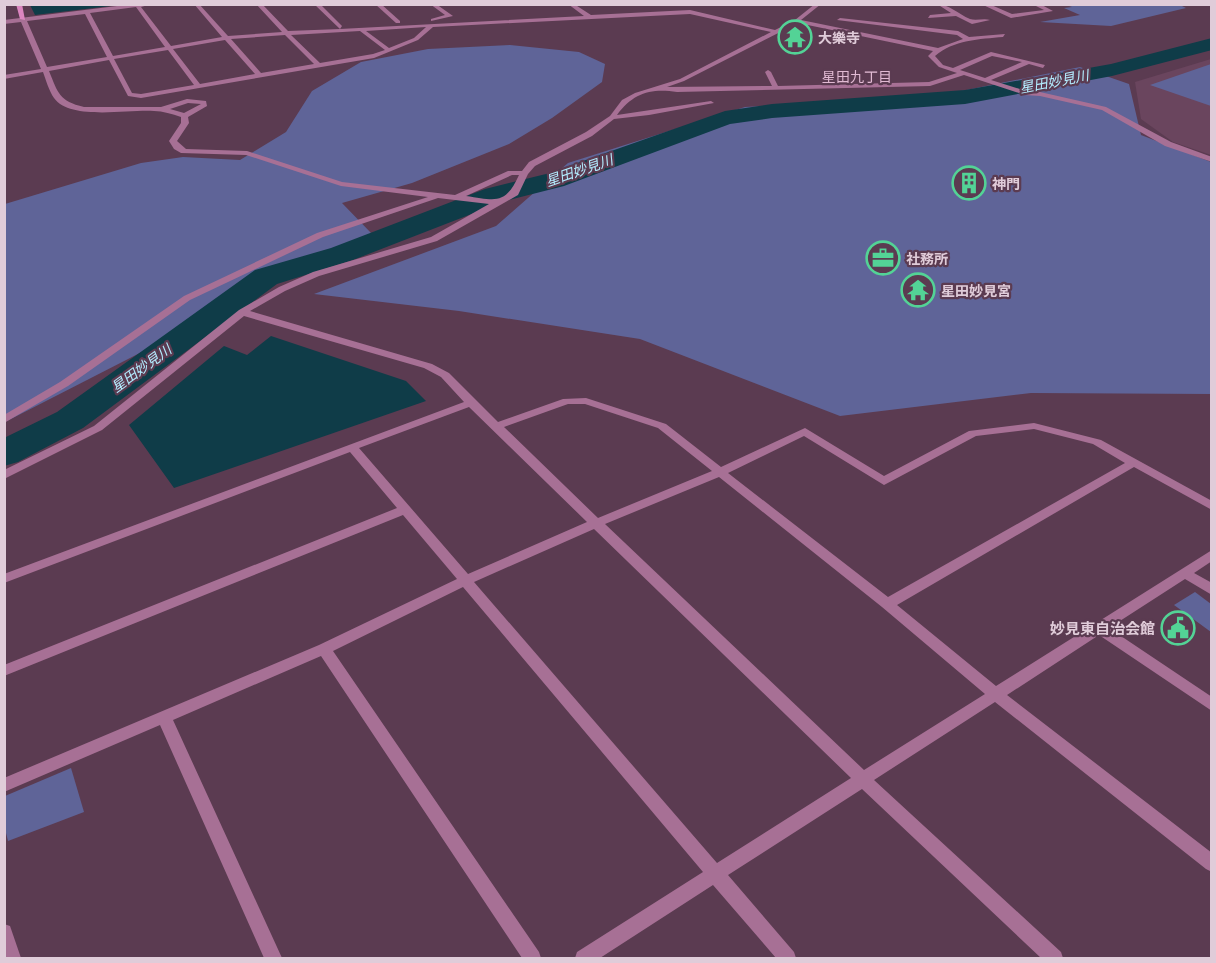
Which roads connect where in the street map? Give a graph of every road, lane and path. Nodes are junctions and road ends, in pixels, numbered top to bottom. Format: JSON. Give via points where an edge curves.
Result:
{"nodes":[{"id":1,"x":19,"y":4,"type":"edge"},
{"id":2,"x":150,"y":4,"type":"edge"},
{"id":3,"x":196,"y":4,"type":"edge"},
{"id":4,"x":258,"y":4,"type":"edge"},
{"id":5,"x":316,"y":4,"type":"edge"},
{"id":6,"x":377,"y":4,"type":"edge"},
{"id":7,"x":432,"y":4,"type":"edge"},
{"id":8,"x":570,"y":4,"type":"edge"},
{"id":9,"x":819,"y":4,"type":"edge"},
{"id":10,"x":939,"y":4,"type":"edge"},
{"id":11,"x":983,"y":4,"type":"edge"},
{"id":12,"x":1034,"y":4,"type":"edge"},
{"id":13,"x":138,"y":6,"type":"junction"},
{"id":14,"x":678,"y":8,"type":"edge"},
{"id":15,"x":87,"y":12,"type":"junction"},
{"id":16,"x":957,"y":14,"type":"junction"},
{"id":17,"x":590,"y":17,"type":"junction"},
{"id":18,"x":930,"y":17,"type":"dead end"},
{"id":19,"x":23,"y":19,"type":"junction"},
{"id":20,"x":840,"y":20,"type":"dead end"},
{"id":21,"x":987,"y":20,"type":"dead end"},
{"id":22,"x":797,"y":21,"type":"junction"},
{"id":23,"x":4,"y":22,"type":"edge"},
{"id":24,"x":398,"y":22,"type":"junction"},
{"id":25,"x":432,"y":26,"type":"junction"},
{"id":26,"x":340,"y":27,"type":"junction"},
{"id":27,"x":363,"y":29,"type":"junction"},
{"id":28,"x":773,"y":31,"type":"junction"},
{"id":29,"x":285,"y":32,"type":"junction"},
{"id":30,"x":1003,"y":35,"type":"dead end"},
{"id":31,"x":227,"y":38,"type":"junction"},
{"id":32,"x":968,"y":39,"type":"junction"},
{"id":33,"x":170,"y":47,"type":"junction"},
{"id":34,"x":938,"y":50,"type":"junction"},
{"id":35,"x":389,"y":51,"type":"junction"},
{"id":36,"x":110,"y":58,"type":"junction"},
{"id":37,"x":1028,"y":62,"type":"junction"},
{"id":38,"x":319,"y":66,"type":"junction"},
{"id":39,"x":1043,"y":66,"type":"dead end"},
{"id":40,"x":45,"y":70,"type":"junction"},
{"id":41,"x":954,"y":70,"type":"junction"},
{"id":42,"x":768,"y":72,"type":"dead end"},
{"id":43,"x":965,"y":73,"type":"junction"},
{"id":44,"x":260,"y":76,"type":"junction"},
{"id":45,"x":4,"y":77,"type":"edge"},
{"id":46,"x":986,"y":80,"type":"junction"},
{"id":47,"x":198,"y":86,"type":"junction"},
{"id":48,"x":775,"y":86,"type":"junction"},
{"id":49,"x":659,"y":87,"type":"junction"},
{"id":50,"x":711,"y":103,"type":"dead end"},
{"id":51,"x":164,"y":109,"type":"junction"},
{"id":52,"x":184,"y":116,"type":"junction"},
{"id":53,"x":612,"y":117,"type":"junction"},
{"id":54,"x":1212,"y":160,"type":"edge"},
{"id":55,"x":524,"y":173,"type":"junction"},
{"id":56,"x":437,"y":195,"type":"junction"},
{"id":57,"x":456,"y":197,"type":"junction"},
{"id":58,"x":495,"y":202,"type":"junction"},
{"id":59,"x":242,"y":312,"type":"junction"},
{"id":60,"x":471,"y":404,"type":"junction"},
{"id":61,"x":4,"y":420,"type":"edge"},
{"id":62,"x":496,"y":426,"type":"junction"},
{"id":63,"x":352,"y":447,"type":"junction"},
{"id":64,"x":1135,"y":462,"type":"junction"},
{"id":65,"x":720,"y":472,"type":"junction"},
{"id":66,"x":4,"y":475,"type":"edge"},
{"id":67,"x":1212,"y":506,"type":"edge"},
{"id":68,"x":405,"y":510,"type":"junction"},
{"id":69,"x":596,"y":523,"type":"junction"},
{"id":70,"x":1212,"y":554,"type":"edge"},
{"id":71,"x":1185,"y":573,"type":"junction"},
{"id":72,"x":4,"y":579,"type":"edge"},
{"id":73,"x":464,"y":582,"type":"junction"},
{"id":74,"x":1212,"y":590,"type":"edge"},
{"id":75,"x":887,"y":604,"type":"junction"},
{"id":76,"x":1099,"y":628,"type":"junction"},
{"id":77,"x":324,"y":649,"type":"junction"},
{"id":78,"x":4,"y":671,"type":"edge"},
{"id":79,"x":994,"y":693,"type":"junction"},
{"id":80,"x":1212,"y":705,"type":"edge"},
{"id":81,"x":164,"y":717,"type":"junction"},
{"id":82,"x":862,"y":779,"type":"junction"},
{"id":83,"x":4,"y":785,"type":"edge"},
{"id":84,"x":1212,"y":864,"type":"edge"},
{"id":85,"x":715,"y":872,"type":"junction"},
{"id":86,"x":4,"y":932,"type":"edge"},
{"id":87,"x":12,"y":958,"type":"edge"},
{"id":88,"x":273,"y":958,"type":"edge"},
{"id":89,"x":532,"y":958,"type":"edge"},
{"id":90,"x":584,"y":958,"type":"edge"},
{"id":91,"x":787,"y":958,"type":"edge"},
{"id":92,"x":1054,"y":958,"type":"edge"}],
"edges":[{"from":1,"to":19,"type":"street"},
{"from":2,"to":13,"type":"street"},
{"from":3,"to":31,"type":"street"},
{"from":4,"to":29,"type":"street"},
{"from":5,"to":26,"type":"street"},
{"from":6,"to":24,"type":"street"},
{"from":7,"to":24,"type":"street","via":[[450,16]]},
{"from":8,"to":17,"type":"street"},
{"from":9,"to":22,"type":"street"},
{"from":10,"to":16,"type":"street"},
{"from":11,"to":12,"type":"street","via":[[1011,16],[1050,11]]},
{"from":13,"to":15,"type":"street"},
{"from":13,"to":33,"type":"street"},
{"from":14,"to":17,"type":"street"},
{"from":14,"to":28,"type":"street"},
{"from":15,"to":19,"type":"street"},
{"from":15,"to":36,"type":"street"},
{"from":16,"to":18,"type":"street"},
{"from":16,"to":21,"type":"street","via":[[969,22]]},
{"from":17,"to":25,"type":"street"},
{"from":19,"to":23,"type":"street"},
{"from":19,"to":40,"type":"street"},
{"from":20,"to":32,"type":"street","via":[[958,33]]},
{"from":22,"to":28,"type":"street"},
{"from":22,"to":34,"type":"street"},
{"from":24,"to":26,"type":"street"},
{"from":25,"to":27,"type":"street"},
{"from":25,"to":35,"type":"street","via":[[416,39]]},
{"from":26,"to":29,"type":"street"},
{"from":27,"to":29,"type":"street"},
{"from":27,"to":35,"type":"street"},
{"from":28,"to":49,"type":"street","via":[[682,80]]},
{"from":29,"to":31,"type":"street"},
{"from":29,"to":38,"type":"street"},
{"from":30,"to":32,"type":"street"},
{"from":31,"to":33,"type":"street"},
{"from":31,"to":44,"type":"street"},
{"from":32,"to":34,"type":"street"},
{"from":33,"to":36,"type":"street"},
{"from":33,"to":47,"type":"street"},
{"from":34,"to":41,"type":"street","via":[[932,56],[941,66]]},
{"from":35,"to":38,"type":"street"},
{"from":36,"to":40,"type":"street"},
{"from":36,"to":47,"type":"street","via":[[130,94],[141,96]]},
{"from":37,"to":39,"type":"street"},
{"from":37,"to":41,"type":"street","via":[[991,54]]},
{"from":37,"to":46,"type":"street"},
{"from":38,"to":44,"type":"street"},
{"from":40,"to":45,"type":"street"},
{"from":40,"to":51,"type":"street","via":[[57,98],[64,104],[94,109]]},
{"from":41,"to":43,"type":"street"},
{"from":42,"to":48,"type":"street"},
{"from":43,"to":46,"type":"street"},
{"from":43,"to":48,"type":"street","via":[[930,84]]},
{"from":44,"to":47,"type":"street"},
{"from":46,"to":54,"type":"street","via":[[1025,93],[1104,108],[1168,144]]},
{"from":48,"to":49,"type":"street","via":[[677,90]]},
{"from":49,"to":53,"type":"street","via":[[624,101]]},
{"from":50,"to":53,"type":"street"},
{"from":51,"to":52,"type":"street"},
{"from":51,"to":52,"type":"street","via":[[187,101],[204,102],[205,105]]},
{"from":52,"to":56,"type":"street","via":[[183,130],[173,141],[184,151],[247,153],[341,184]]},
{"from":53,"to":55,"type":"street","via":[[589,134],[532,164]]},
{"from":55,"to":57,"type":"street","via":[[512,173]]},
{"from":55,"to":58,"type":"street","via":[[515,193]]},
{"from":56,"to":57,"type":"street"},
{"from":56,"to":61,"type":"street","via":[[320,235],[187,298],[64,384]]},
{"from":57,"to":58,"type":"street"},
{"from":58,"to":59,"type":"street","via":[[435,238],[316,274]]},
{"from":59,"to":60,"type":"street","via":[[428,366],[444,375]]},
{"from":59,"to":66,"type":"street","via":[[98,428]]},
{"from":60,"to":62,"type":"street"},
{"from":60,"to":63,"type":"street"},
{"from":62,"to":65,"type":"street","via":[[567,401],[586,401],[662,426]]},
{"from":62,"to":69,"type":"street"},
{"from":63,"to":68,"type":"street"},
{"from":63,"to":72,"type":"street"},
{"from":64,"to":65,"type":"street","via":[[1097,442],[1034,426],[973,433],[884,481],[805,431]]},
{"from":64,"to":67,"type":"street"},
{"from":64,"to":75,"type":"street"},
{"from":65,"to":69,"type":"street"},
{"from":65,"to":75,"type":"street"},
{"from":68,"to":73,"type":"street"},
{"from":68,"to":78,"type":"street"},
{"from":69,"to":73,"type":"street"},
{"from":69,"to":82,"type":"street"},
{"from":70,"to":71,"type":"street"},
{"from":71,"to":74,"type":"street"},
{"from":71,"to":76,"type":"street"},
{"from":73,"to":77,"type":"street"},
{"from":73,"to":85,"type":"street"},
{"from":75,"to":79,"type":"street"},
{"from":76,"to":79,"type":"street"},
{"from":76,"to":80,"type":"street"},
{"from":77,"to":81,"type":"street"},
{"from":77,"to":89,"type":"street"},
{"from":79,"to":82,"type":"street"},
{"from":79,"to":84,"type":"street"},
{"from":81,"to":83,"type":"street"},
{"from":81,"to":88,"type":"street"},
{"from":82,"to":85,"type":"street"},
{"from":82,"to":92,"type":"street"},
{"from":85,"to":90,"type":"street"},
{"from":85,"to":91,"type":"street"},
{"from":86,"to":87,"type":"street"}]}
